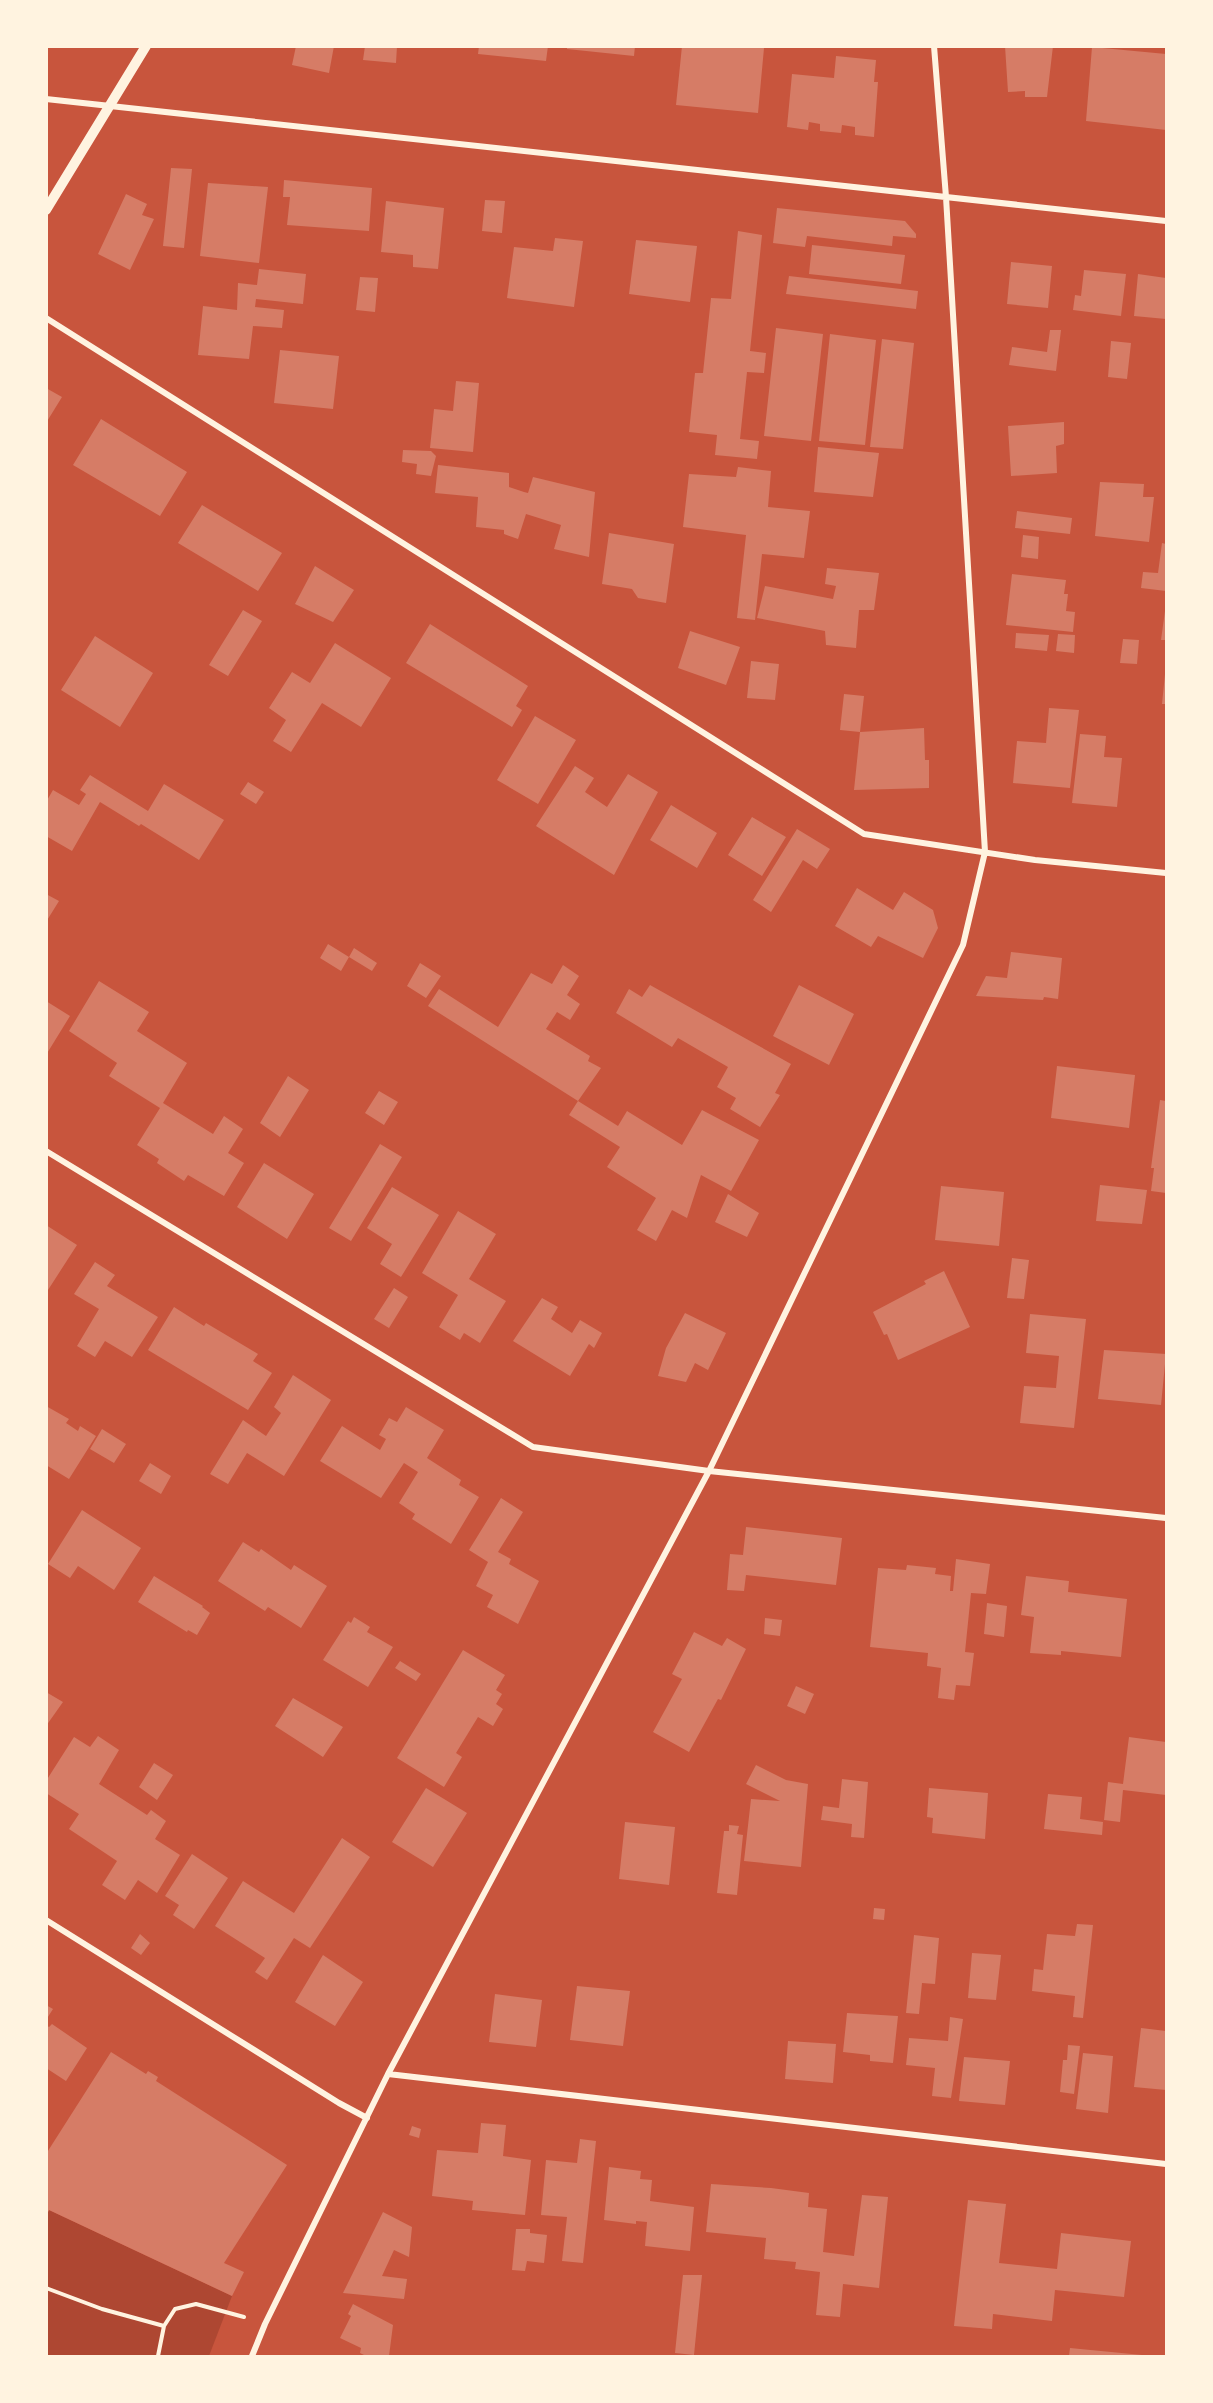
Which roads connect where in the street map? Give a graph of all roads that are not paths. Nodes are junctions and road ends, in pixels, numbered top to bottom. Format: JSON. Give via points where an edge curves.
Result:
{"nodes":[{"id":1,"x":146,"y":46,"type":"edge"},
{"id":2,"x":934,"y":46,"type":"edge"},
{"id":3,"x":46,"y":99,"type":"edge"},
{"id":4,"x":110,"y":105,"type":"junction"},
{"id":5,"x":946,"y":197,"type":"junction"},
{"id":6,"x":46,"y":210,"type":"edge"},
{"id":7,"x":1167,"y":220,"type":"edge"},
{"id":8,"x":46,"y":318,"type":"edge"},
{"id":9,"x":985,"y":852,"type":"junction"},
{"id":10,"x":1167,"y":873,"type":"edge"},
{"id":11,"x":46,"y":1151,"type":"edge"},
{"id":12,"x":709,"y":1471,"type":"junction"},
{"id":13,"x":1167,"y":1518,"type":"edge"},
{"id":14,"x":46,"y":1920,"type":"edge"},
{"id":15,"x":388,"y":2074,"type":"junction"},
{"id":16,"x":367,"y":2118,"type":"junction"},
{"id":17,"x":1167,"y":2164,"type":"edge"},
{"id":18,"x":252,"y":2356,"type":"edge"}],
"edges":[{"from":1,"to":4,"type":"street"},
{"from":2,"to":5,"type":"street"},
{"from":3,"to":4,"type":"street"},
{"from":4,"to":5,"type":"street"},
{"from":4,"to":6,"type":"street"},
{"from":5,"to":7,"type":"street"},
{"from":5,"to":9,"type":"street"},
{"from":8,"to":9,"type":"street","via":[[864,834]]},
{"from":9,"to":10,"type":"street"},
{"from":9,"to":12,"type":"street","via":[[963,945]]},
{"from":11,"to":12,"type":"street","via":[[533,1447]]},
{"from":12,"to":13,"type":"street"},
{"from":12,"to":15,"type":"street"},
{"from":14,"to":16,"type":"street"},
{"from":15,"to":16,"type":"street"},
{"from":15,"to":17,"type":"street"},
{"from":16,"to":18,"type":"street"}]}
